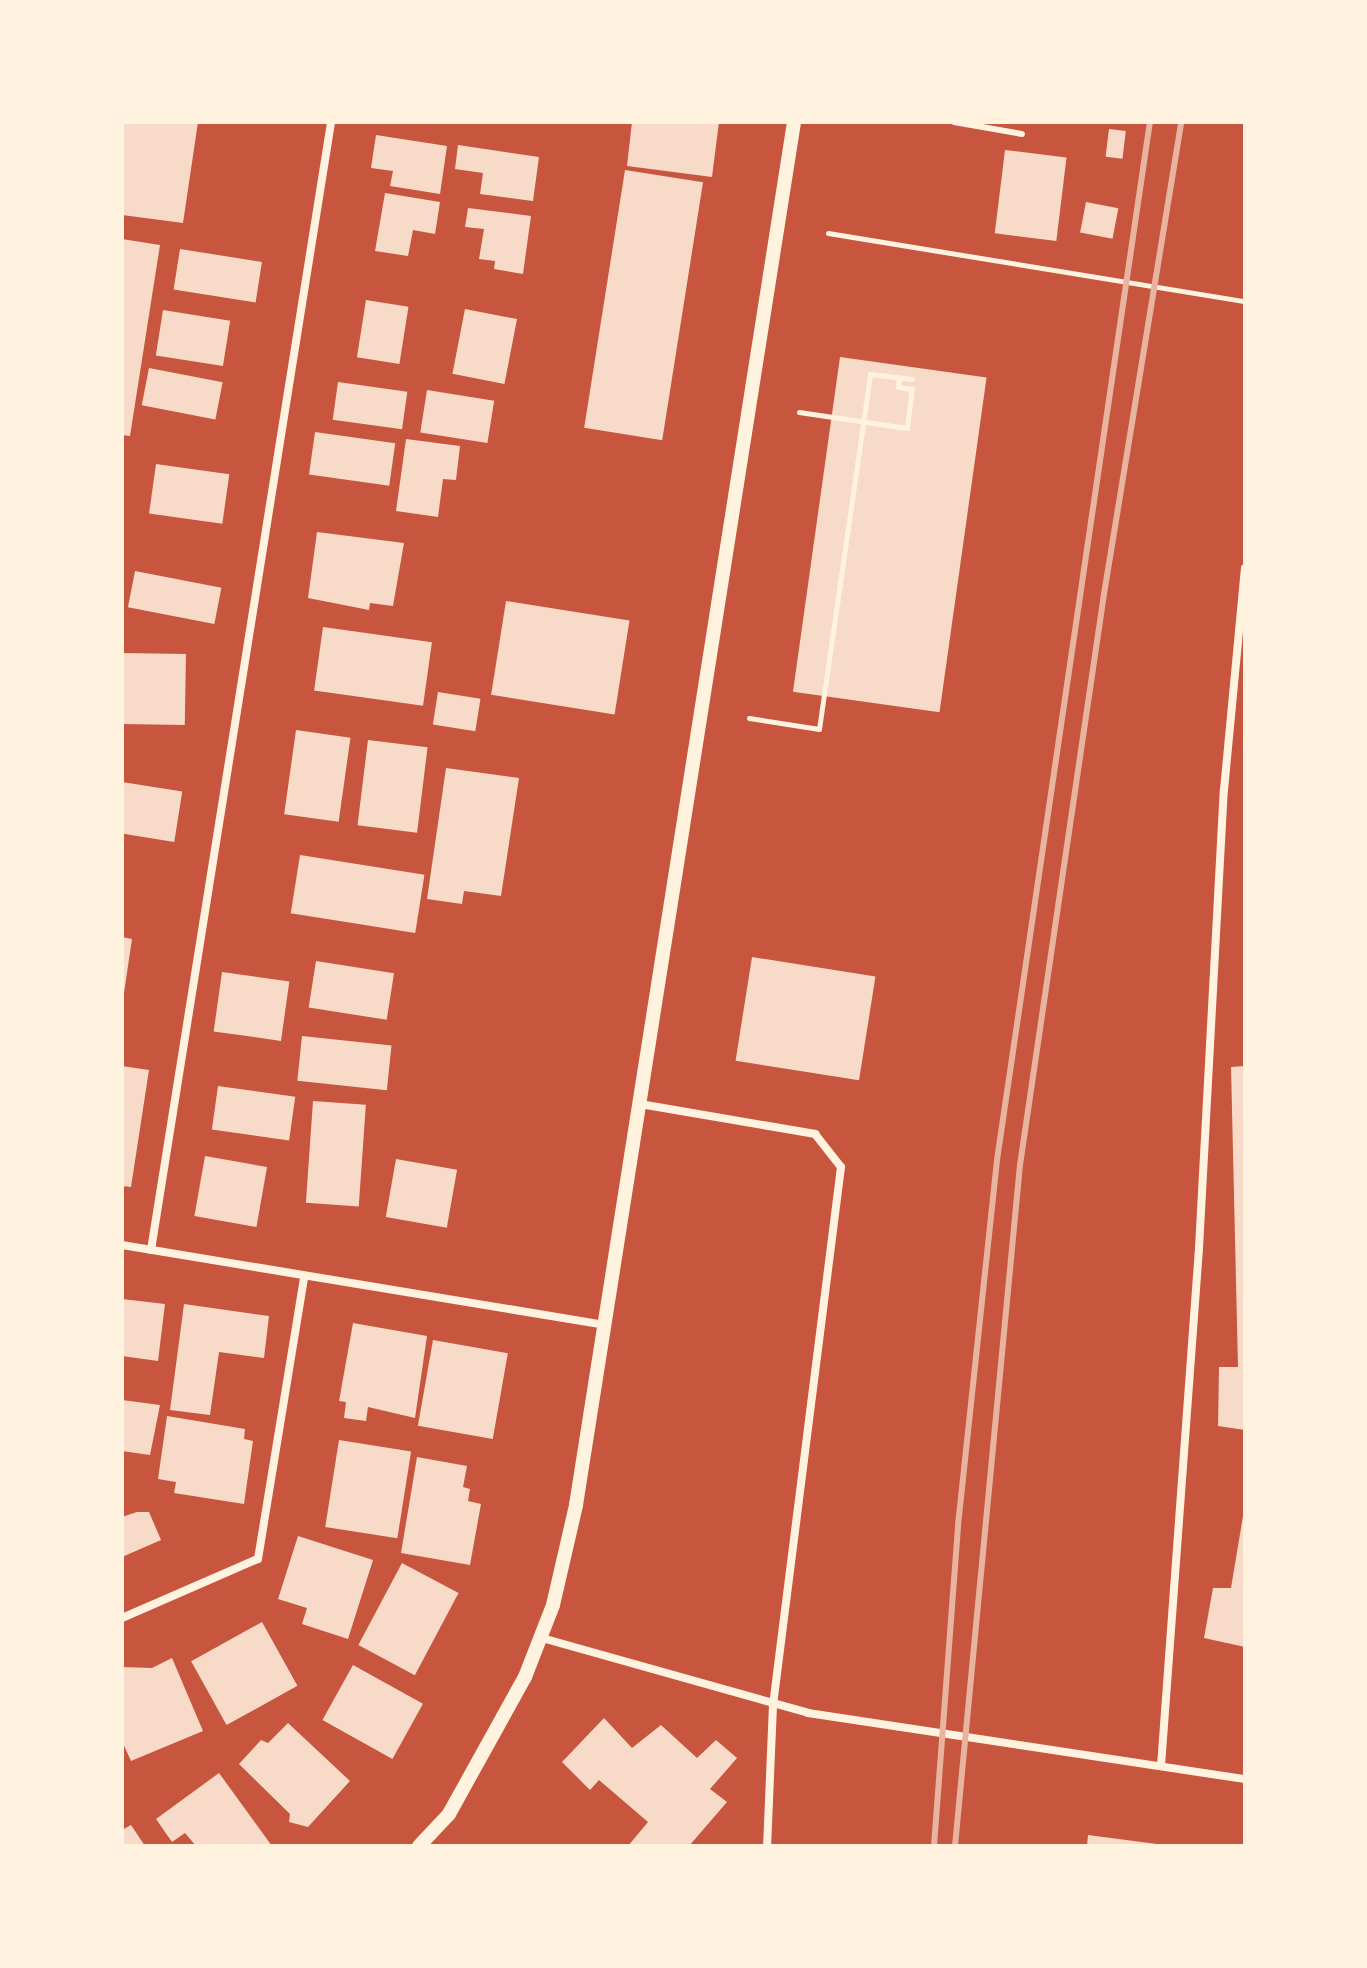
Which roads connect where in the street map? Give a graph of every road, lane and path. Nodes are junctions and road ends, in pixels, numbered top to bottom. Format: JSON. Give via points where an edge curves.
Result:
{"nodes":[{"id":1,"x":331,"y":122,"type":"edge"},
{"id":2,"x":794,"y":122,"type":"edge"},
{"id":3,"x":954,"y":122,"type":"edge"},
{"id":4,"x":1022,"y":134,"type":"dead end"},
{"id":5,"x":828,"y":233,"type":"dead end"},
{"id":6,"x":1245,"y":301,"type":"edge"},
{"id":7,"x":899,"y":377,"type":"junction"},
{"id":8,"x":912,"y":379,"type":"dead end"},
{"id":9,"x":799,"y":412,"type":"dead end"},
{"id":10,"x":1245,"y":568,"type":"edge"},
{"id":11,"x":749,"y":718,"type":"dead end"},
{"id":12,"x":640,"y":1104,"type":"junction"},
{"id":13,"x":122,"y":1245,"type":"edge"},
{"id":14,"x":151,"y":1250,"type":"junction"},
{"id":15,"x":304,"y":1279,"type":"junction"},
{"id":16,"x":604,"y":1325,"type":"junction"},
{"id":17,"x":122,"y":1618,"type":"edge"},
{"id":18,"x":542,"y":1638,"type":"junction"},
{"id":19,"x":773,"y":1705,"type":"junction"},
{"id":20,"x":1161,"y":1766,"type":"junction"},
{"id":21,"x":1245,"y":1779,"type":"edge"},
{"id":22,"x":419,"y":1846,"type":"edge"},
{"id":23,"x":767,"y":1846,"type":"edge"}],
"edges":[{"from":1,"to":14,"type":"street"},
{"from":2,"to":12,"type":"street"},
{"from":3,"to":4,"type":"lane"},
{"from":5,"to":6,"type":"path"},
{"from":7,"to":8,"type":"path"},
{"from":7,"to":9,"type":"path","via":[[898,387],[912,389],[907,428]]},
{"from":7,"to":11,"type":"path","via":[[870,374],[819,729]]},
{"from":10,"to":20,"type":"street","via":[[1224,790],[1199,1248]]},
{"from":12,"to":16,"type":"street"},
{"from":12,"to":19,"type":"street","via":[[815,1134],[841,1167]]},
{"from":13,"to":14,"type":"street"},
{"from":14,"to":15,"type":"street"},
{"from":15,"to":16,"type":"street"},
{"from":15,"to":17,"type":"street","via":[[258,1559]]},
{"from":16,"to":18,"type":"street","via":[[576,1505]]},
{"from":18,"to":19,"type":"street"},
{"from":18,"to":22,"type":"street","via":[[449,1814]]},
{"from":19,"to":20,"type":"street"},
{"from":19,"to":23,"type":"street"},
{"from":20,"to":21,"type":"street"}]}
